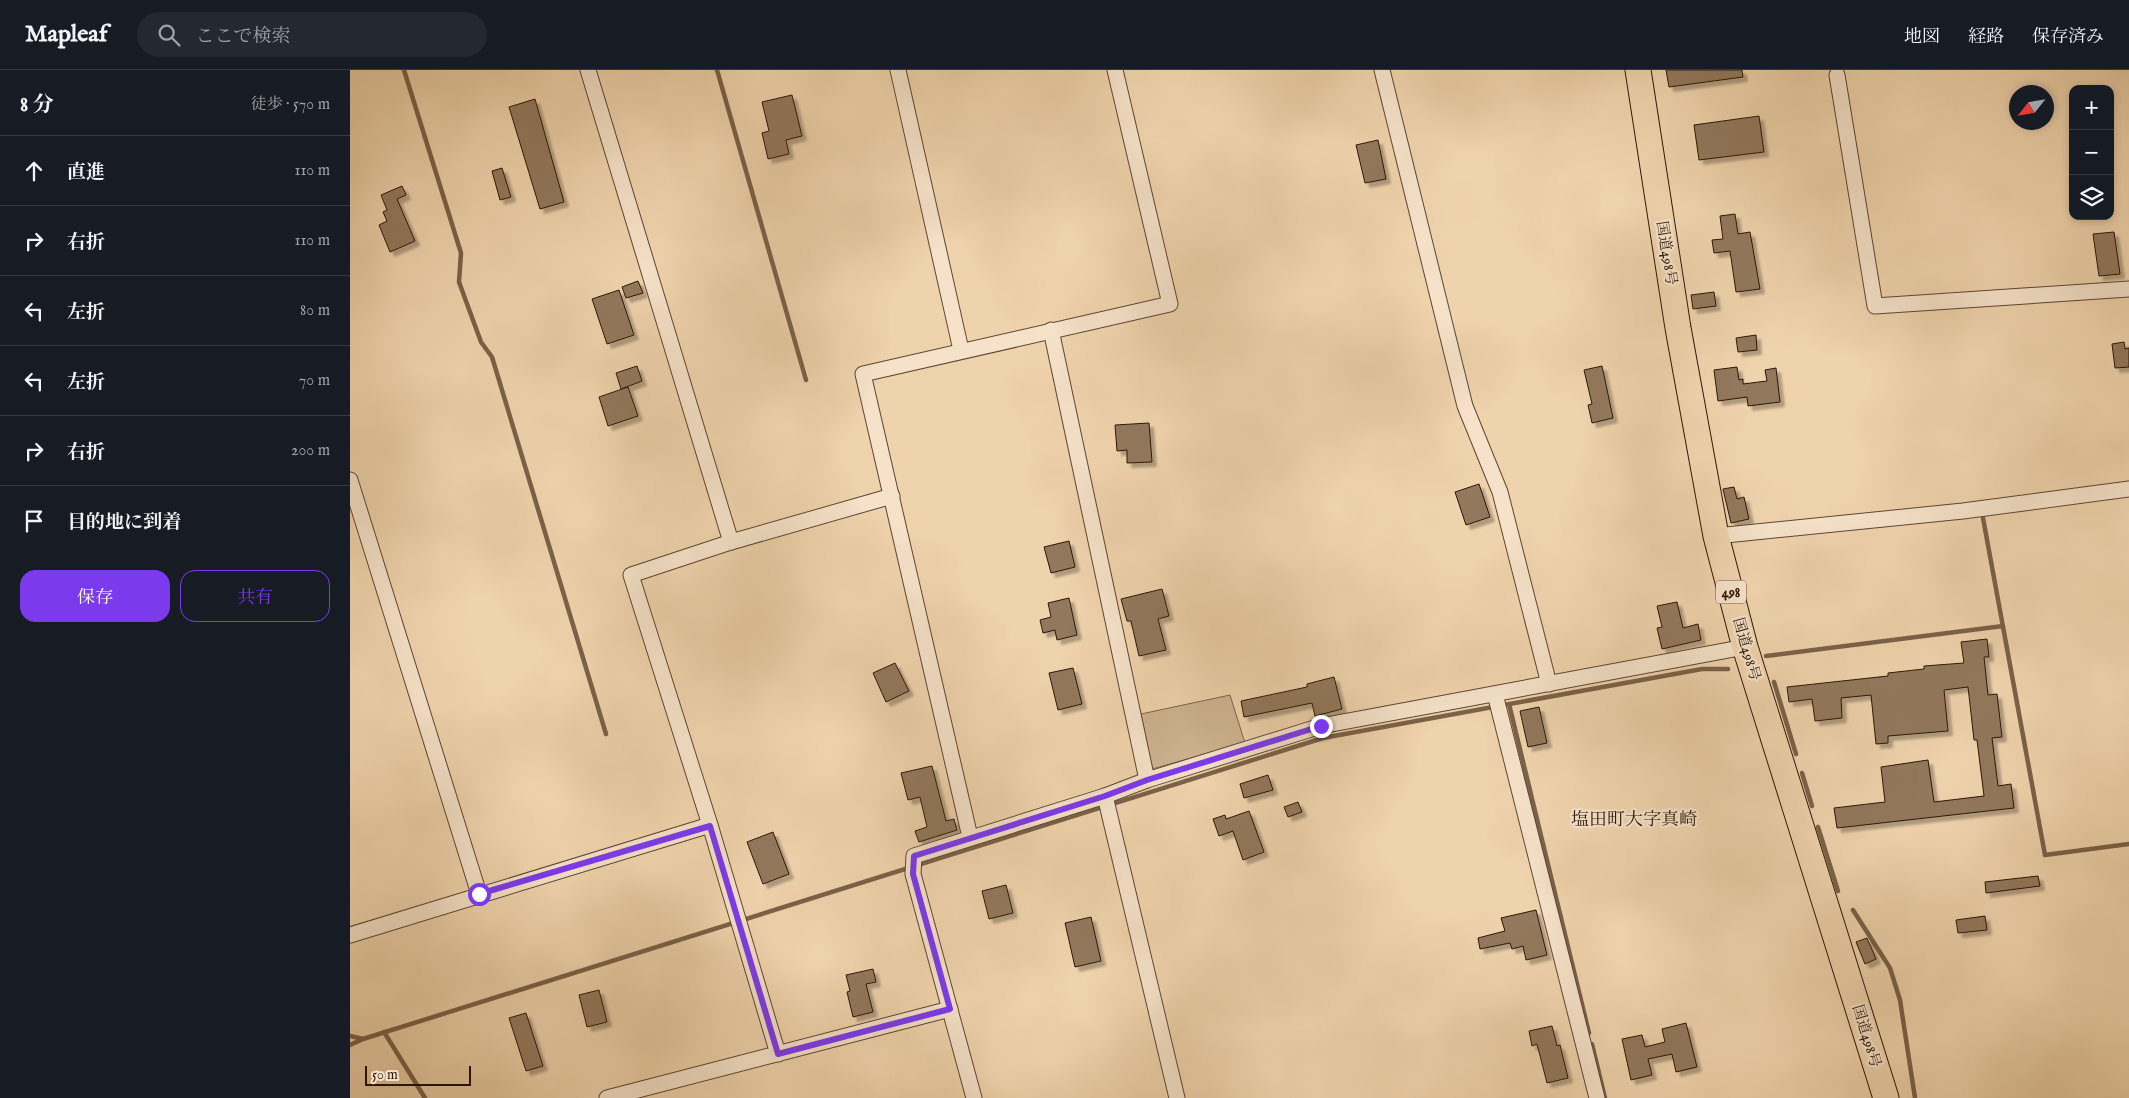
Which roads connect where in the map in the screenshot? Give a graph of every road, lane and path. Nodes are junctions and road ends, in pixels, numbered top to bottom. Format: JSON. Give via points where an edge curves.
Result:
{"nodes":[{"id":1,"x":588,"y":70,"type":"edge"},
{"id":2,"x":898,"y":70,"type":"edge"},
{"id":3,"x":1115,"y":70,"type":"edge"},
{"id":4,"x":1382,"y":70,"type":"edge"},
{"id":5,"x":1638,"y":70,"type":"edge"},
{"id":6,"x":1837,"y":75,"type":"dead end"},
{"id":7,"x":2129,"y":289,"type":"edge"},
{"id":8,"x":1051,"y":330,"type":"junction"},
{"id":9,"x":961,"y":350,"type":"junction"},
{"id":10,"x":350,"y":480,"type":"edge"},
{"id":11,"x":2129,"y":489,"type":"edge"},
{"id":12,"x":892,"y":496,"type":"junction"},
{"id":13,"x":1716,"y":536,"type":"junction"},
{"id":14,"x":731,"y":542,"type":"junction"},
{"id":15,"x":1745,"y":647,"type":"junction"},
{"id":16,"x":1549,"y":684,"type":"junction"},
{"id":17,"x":1495,"y":694,"type":"junction"},
{"id":18,"x":1147,"y":780,"type":"junction"},
{"id":19,"x":1105,"y":796,"type":"junction"},
{"id":20,"x":710,"y":826,"type":"junction"},
{"id":21,"x":970,"y":837,"type":"junction"},
{"id":22,"x":479,"y":894,"type":"junction"},
{"id":23,"x":350,"y":935,"type":"edge"},
{"id":24,"x":950,"y":1009,"type":"junction"},
{"id":25,"x":778,"y":1054,"type":"junction"},
{"id":26,"x":607,"y":1098,"type":"edge"},
{"id":27,"x":974,"y":1098,"type":"edge"},
{"id":28,"x":1177,"y":1098,"type":"edge"},
{"id":29,"x":1597,"y":1098,"type":"edge"},
{"id":30,"x":1886,"y":1098,"type":"edge"}],
"edges":[{"from":1,"to":14,"type":"street"},
{"from":2,"to":9,"type":"street"},
{"from":3,"to":8,"type":"street","via":[[1170,304]]},
{"from":4,"to":16,"type":"street","via":[[1465,406],[1500,492]]},
{"from":5,"to":13,"type":"highway","name":"国道498号","number":"498","via":[[1678,328]]},
{"from":6,"to":7,"type":"street","via":[[1875,306]]},
{"from":8,"to":9,"type":"street"},
{"from":8,"to":18,"type":"street"},
{"from":9,"to":12,"type":"street","via":[[862,374]]},
{"from":10,"to":22,"type":"street"},
{"from":11,"to":13,"type":"street","via":[[1963,511]]},
{"from":12,"to":14,"type":"street"},
{"from":12,"to":21,"type":"street"},
{"from":13,"to":15,"type":"highway","name":"国道498号","number":"498"},
{"from":14,"to":20,"type":"street","via":[[631,574]]},
{"from":15,"to":16,"type":"street"},
{"from":15,"to":30,"type":"highway","name":"国道498号","number":"498"},
{"from":16,"to":17,"type":"street"},
{"from":17,"to":18,"type":"street","via":[[1321,726]]},
{"from":17,"to":29,"type":"street"},
{"from":18,"to":19,"type":"street"},
{"from":19,"to":21,"type":"street"},
{"from":19,"to":28,"type":"street"},
{"from":20,"to":22,"type":"street"},
{"from":20,"to":25,"type":"street"},
{"from":21,"to":24,"type":"street","via":[[914,856],[913,874]]},
{"from":22,"to":23,"type":"street"},
{"from":24,"to":25,"type":"street"},
{"from":24,"to":27,"type":"street"},
{"from":25,"to":26,"type":"street"}]}
